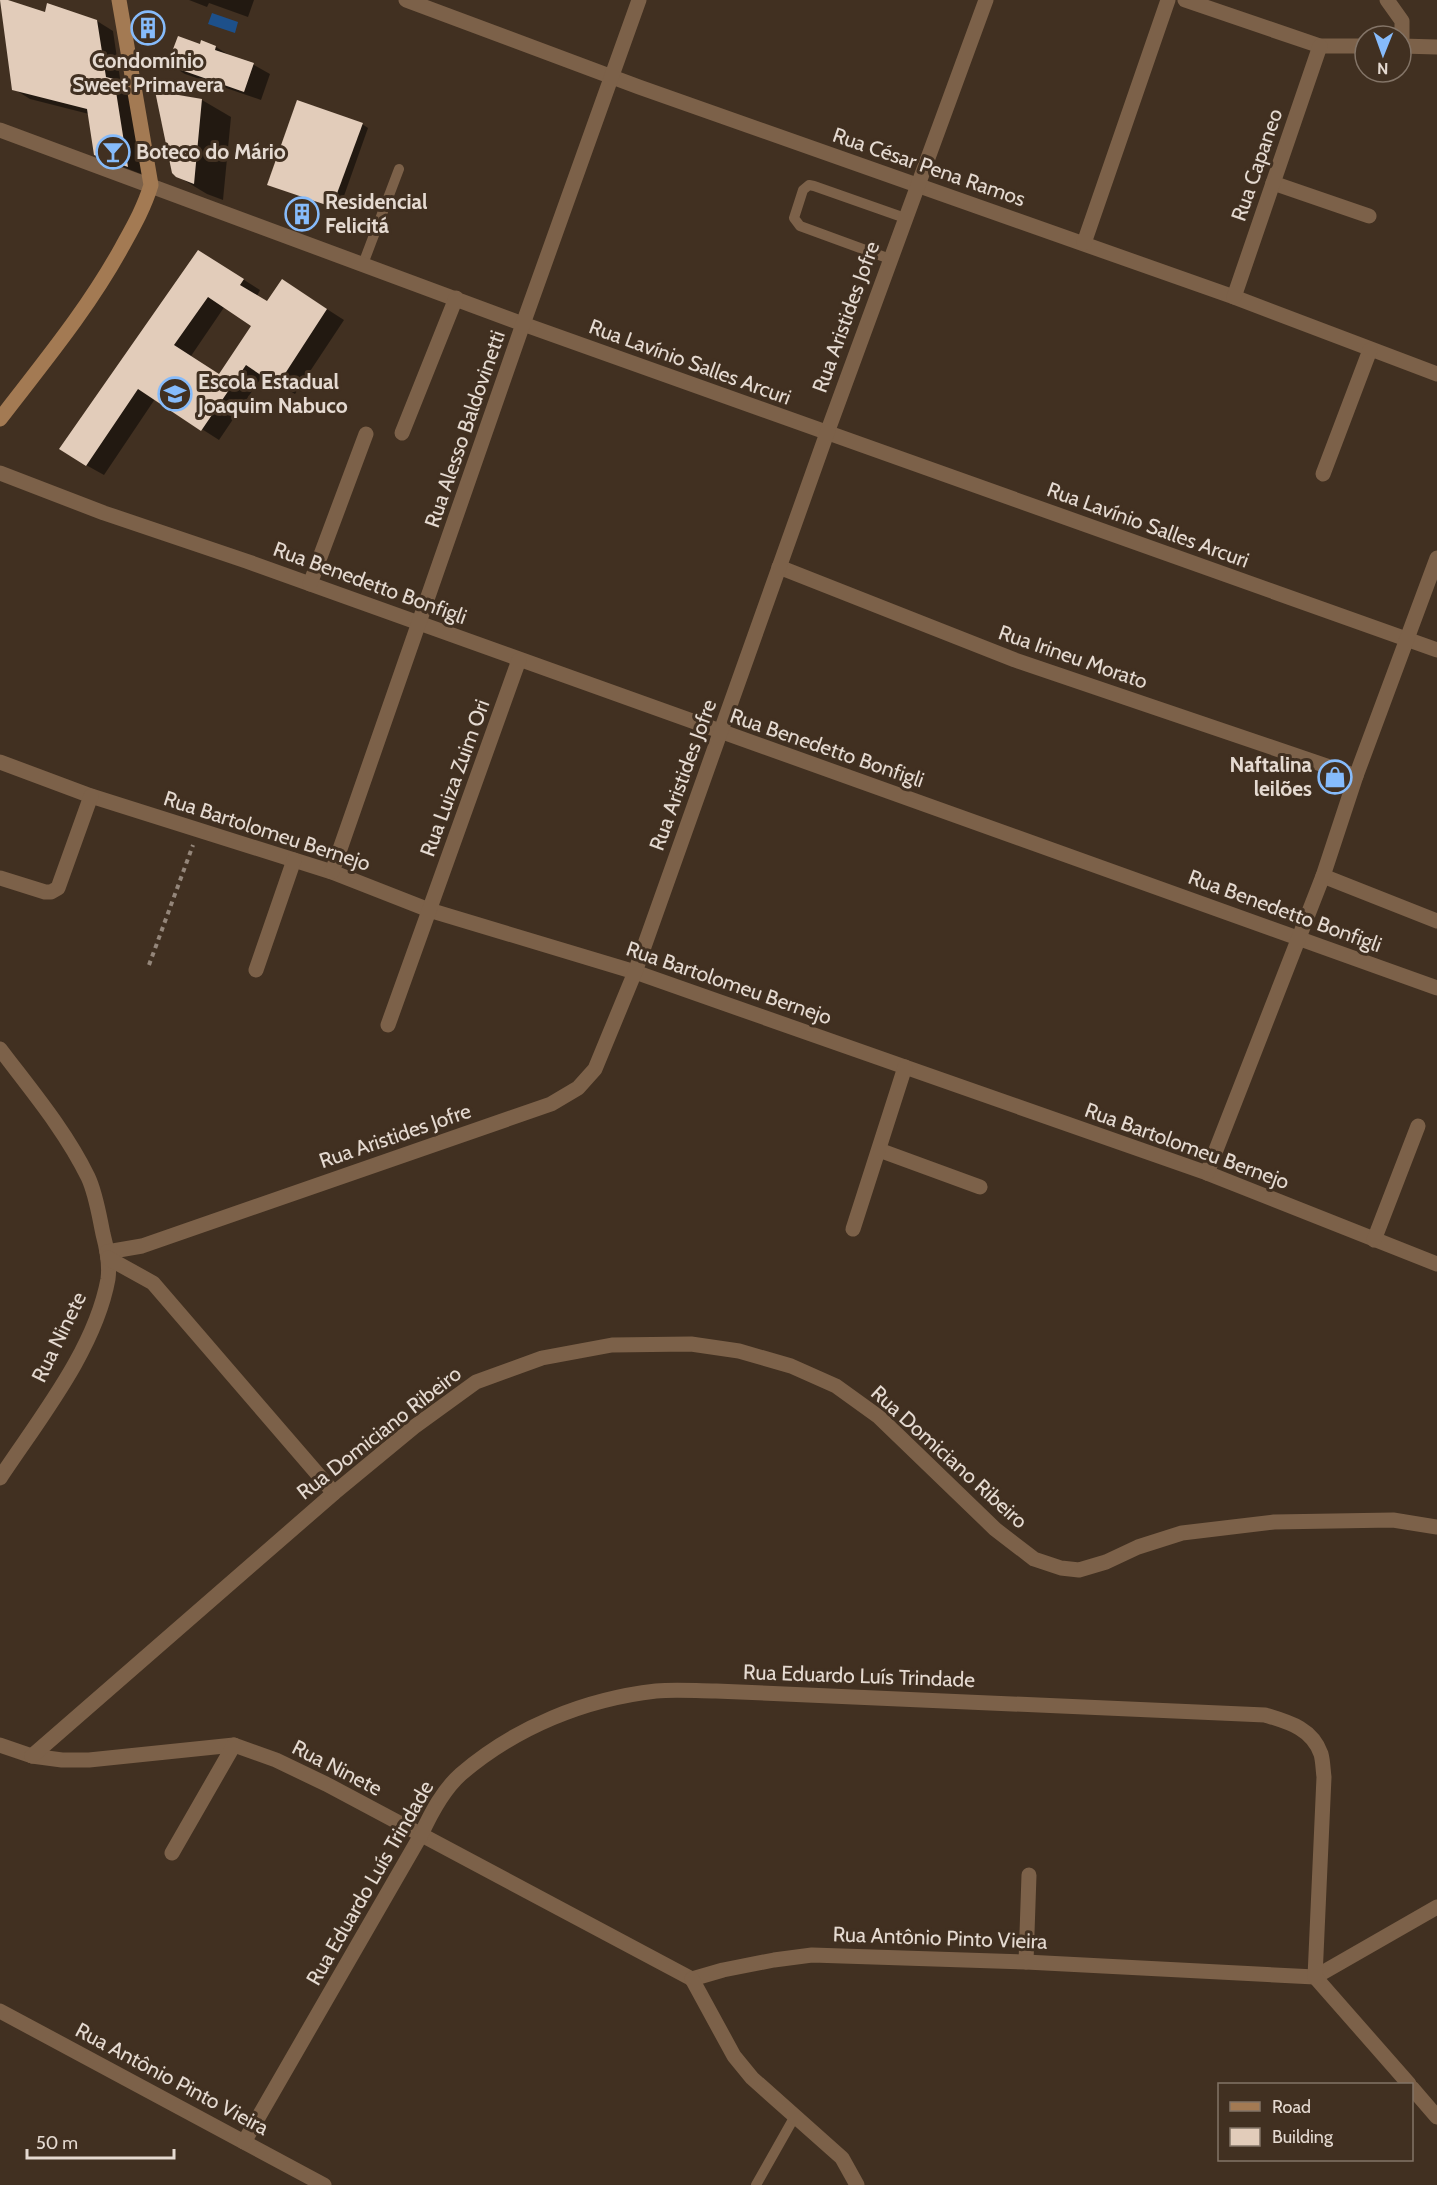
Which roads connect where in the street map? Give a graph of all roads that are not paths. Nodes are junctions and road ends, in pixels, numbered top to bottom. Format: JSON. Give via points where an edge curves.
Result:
{"nodes":[{"id":1,"x":119,"y":0,"type":"edge"},
{"id":2,"x":406,"y":0,"type":"edge"},
{"id":3,"x":639,"y":0,"type":"edge"},
{"id":4,"x":986,"y":0,"type":"edge"},
{"id":5,"x":1167,"y":0,"type":"edge"},
{"id":6,"x":1185,"y":0,"type":"edge"},
{"id":7,"x":1387,"y":0,"type":"edge"},
{"id":8,"x":1402,"y":24,"type":"edge"},
{"id":9,"x":1320,"y":46,"type":"junction"},
{"id":10,"x":1353,"y":46,"type":"edge"},
{"id":11,"x":1413,"y":46,"type":"edge"},
{"id":12,"x":1437,"y":47,"type":"edge"},
{"id":13,"x":611,"y":77,"type":"junction"},
{"id":14,"x":0,"y":130,"type":"edge"},
{"id":15,"x":399,"y":169,"type":"dead end"},
{"id":16,"x":1273,"y":183,"type":"junction"},
{"id":17,"x":151,"y":185,"type":"junction"},
{"id":18,"x":916,"y":186,"type":"junction"},
{"id":19,"x":1369,"y":216,"type":"dead end"},
{"id":20,"x":905,"y":218,"type":"junction"},
{"id":21,"x":1084,"y":243,"type":"junction"},
{"id":22,"x":890,"y":259,"type":"junction"},
{"id":23,"x":363,"y":264,"type":"junction"},
{"id":24,"x":1234,"y":297,"type":"junction"},
{"id":25,"x":456,"y":298,"type":"junction"},
{"id":26,"x":523,"y":324,"type":"junction"},
{"id":27,"x":1370,"y":350,"type":"junction"},
{"id":28,"x":1437,"y":374,"type":"edge"},
{"id":29,"x":0,"y":418,"type":"edge"},
{"id":30,"x":402,"y":433,"type":"dead end"},
{"id":31,"x":827,"y":433,"type":"junction"},
{"id":32,"x":366,"y":434,"type":"dead end"},
{"id":33,"x":0,"y":473,"type":"edge"},
{"id":34,"x":1323,"y":474,"type":"dead end"},
{"id":35,"x":1437,"y":558,"type":"edge"},
{"id":36,"x":779,"y":567,"type":"junction"},
{"id":37,"x":310,"y":584,"type":"junction"},
{"id":38,"x":420,"y":624,"type":"junction"},
{"id":39,"x":1406,"y":639,"type":"junction"},
{"id":40,"x":1437,"y":650,"type":"edge"},
{"id":41,"x":519,"y":660,"type":"junction"},
{"id":42,"x":721,"y":733,"type":"junction"},
{"id":43,"x":0,"y":762,"type":"edge"},
{"id":44,"x":1356,"y":776,"type":"junction"},
{"id":45,"x":91,"y":796,"type":"junction"},
{"id":46,"x":294,"y":860,"type":"junction"},
{"id":47,"x":332,"y":872,"type":"junction"},
{"id":48,"x":1323,"y":876,"type":"junction"},
{"id":49,"x":0,"y":878,"type":"edge"},
{"id":50,"x":429,"y":910,"type":"junction"},
{"id":51,"x":1437,"y":921,"type":"edge"},
{"id":52,"x":1300,"y":938,"type":"junction"},
{"id":53,"x":256,"y":970,"type":"dead end"},
{"id":54,"x":635,"y":972,"type":"junction"},
{"id":55,"x":1437,"y":988,"type":"edge"},
{"id":56,"x":387,"y":1025,"type":"dead end"},
{"id":57,"x":0,"y":1049,"type":"edge"},
{"id":58,"x":905,"y":1067,"type":"junction"},
{"id":59,"x":1418,"y":1126,"type":"dead end"},
{"id":60,"x":879,"y":1150,"type":"junction"},
{"id":61,"x":1207,"y":1173,"type":"junction"},
{"id":62,"x":980,"y":1187,"type":"dead end"},
{"id":63,"x":853,"y":1229,"type":"dead end"},
{"id":64,"x":1374,"y":1240,"type":"junction"},
{"id":65,"x":108,"y":1255,"type":"junction"},
{"id":66,"x":1437,"y":1264,"type":"edge"},
{"id":67,"x":0,"y":1478,"type":"edge"},
{"id":68,"x":334,"y":1493,"type":"junction"},
{"id":69,"x":1437,"y":1527,"type":"edge"},
{"id":70,"x":234,"y":1744,"type":"junction"},
{"id":71,"x":0,"y":1745,"type":"edge"},
{"id":72,"x":32,"y":1756,"type":"junction"},
{"id":73,"x":421,"y":1835,"type":"junction"},
{"id":74,"x":172,"y":1853,"type":"dead end"},
{"id":75,"x":1029,"y":1875,"type":"dead end"},
{"id":76,"x":1437,"y":1907,"type":"edge"},
{"id":77,"x":1026,"y":1962,"type":"junction"},
{"id":78,"x":1315,"y":1977,"type":"junction"},
{"id":79,"x":692,"y":1979,"type":"junction"},
{"id":80,"x":0,"y":2011,"type":"edge"},
{"id":81,"x":1407,"y":2083,"type":"edge"},
{"id":82,"x":1413,"y":2089,"type":"edge"},
{"id":83,"x":795,"y":2116,"type":"junction"},
{"id":84,"x":1437,"y":2117,"type":"edge"},
{"id":85,"x":244,"y":2142,"type":"junction"},
{"id":86,"x":324,"y":2185,"type":"edge"},
{"id":87,"x":756,"y":2185,"type":"edge"},
{"id":88,"x":857,"y":2185,"type":"edge"}],
"edges":[{"from":1,"to":17,"type":"street"},
{"from":2,"to":13,"type":"street","name":"Rua César Pena Ramos"},
{"from":3,"to":13,"type":"street","name":"Rua Alesso Baldovinetti"},
{"from":4,"to":18,"type":"street","name":"Rua Aristides Jofre"},
{"from":5,"to":21,"type":"street"},
{"from":6,"to":9,"type":"street"},
{"from":7,"to":8,"type":"street"},
{"from":9,"to":10,"type":"street"},
{"from":9,"to":16,"type":"street","name":"Rua Capaneo"},
{"from":11,"to":12,"type":"street"},
{"from":13,"to":18,"type":"street","name":"Rua César Pena Ramos"},
{"from":13,"to":26,"type":"street","name":"Rua Alesso Baldovinetti"},
{"from":14,"to":17,"type":"street","name":"Rua Lavínio Salles Arcuri"},
{"from":15,"to":23,"type":"lane"},
{"from":16,"to":19,"type":"street"},
{"from":16,"to":24,"type":"street","name":"Rua Capaneo"},
{"from":17,"to":23,"type":"street","name":"Rua Lavínio Salles Arcuri"},
{"from":17,"to":29,"type":"street","via":[[145,205],[106,276]]},
{"from":18,"to":20,"type":"street","name":"Rua Aristides Jofre"},
{"from":18,"to":21,"type":"street","name":"Rua César Pena Ramos"},
{"from":20,"to":22,"type":"street","name":"Rua Aristides Jofre"},
{"from":20,"to":22,"type":"lane","via":[[814,186],[803,190],[795,218],[800,226]]},
{"from":21,"to":24,"type":"street","name":"Rua César Pena Ramos"},
{"from":22,"to":31,"type":"street","name":"Rua Aristides Jofre"},
{"from":23,"to":25,"type":"street","name":"Rua Lavínio Salles Arcuri"},
{"from":24,"to":27,"type":"street","name":"Rua César Pena Ramos"},
{"from":25,"to":26,"type":"street","name":"Rua Lavínio Salles Arcuri"},
{"from":25,"to":30,"type":"street"},
{"from":26,"to":31,"type":"street","name":"Rua Lavínio Salles Arcuri"},
{"from":26,"to":38,"type":"street","name":"Rua Alesso Baldovinetti"},
{"from":27,"to":28,"type":"street","name":"Rua César Pena Ramos"},
{"from":27,"to":34,"type":"street"},
{"from":31,"to":36,"type":"street","name":"Rua Aristides Jofre"},
{"from":31,"to":39,"type":"street","name":"Rua Lavínio Salles Arcuri"},
{"from":32,"to":37,"type":"street"},
{"from":33,"to":37,"type":"street","name":"Rua Benedetto Bonfigli"},
{"from":35,"to":39,"type":"street"},
{"from":36,"to":42,"type":"street","name":"Rua Aristides Jofre"},
{"from":36,"to":44,"type":"street","name":"Rua Irineu Morato","via":[[1015,660]]},
{"from":37,"to":38,"type":"street","name":"Rua Benedetto Bonfigli"},
{"from":38,"to":41,"type":"street","name":"Rua Benedetto Bonfigli"},
{"from":38,"to":47,"type":"street","name":"Rua Alesso Baldovinetti"},
{"from":39,"to":40,"type":"street","name":"Rua Lavínio Salles Arcuri"},
{"from":39,"to":44,"type":"street"},
{"from":41,"to":42,"type":"street","name":"Rua Benedetto Bonfigli"},
{"from":41,"to":50,"type":"street","name":"Rua Luiza Zuim Ori"},
{"from":42,"to":52,"type":"street","name":"Rua Benedetto Bonfigli"},
{"from":42,"to":54,"type":"street","name":"Rua Aristides Jofre"},
{"from":43,"to":45,"type":"street","name":"Rua Bartolomeu Bernejo"},
{"from":44,"to":48,"type":"street"},
{"from":45,"to":46,"type":"street","name":"Rua Bartolomeu Bernejo"},
{"from":45,"to":49,"type":"street","via":[[57,888],[45,892]]},
{"from":46,"to":47,"type":"street","name":"Rua Bartolomeu Bernejo"},
{"from":46,"to":53,"type":"street"},
{"from":47,"to":50,"type":"street","name":"Rua Bartolomeu Bernejo"},
{"from":48,"to":51,"type":"street"},
{"from":48,"to":52,"type":"street"},
{"from":50,"to":54,"type":"street","name":"Rua Bartolomeu Bernejo"},
{"from":50,"to":56,"type":"street","name":"Rua Luiza Zuim Ori"},
{"from":52,"to":55,"type":"street","name":"Rua Benedetto Bonfigli"},
{"from":52,"to":61,"type":"street"},
{"from":54,"to":58,"type":"street","name":"Rua Bartolomeu Bernejo"},
{"from":54,"to":65,"type":"street","name":"Rua Aristides Jofre","via":[[595,1069],[578,1088],[551,1104]]},
{"from":57,"to":65,"type":"street","name":"Rua Ninete","via":[[57,1124],[88,1178]]},
{"from":58,"to":60,"type":"street"},
{"from":58,"to":61,"type":"street","name":"Rua Bartolomeu Bernejo"},
{"from":59,"to":64,"type":"street"},
{"from":60,"to":62,"type":"street"},
{"from":60,"to":63,"type":"street"},
{"from":61,"to":64,"type":"street","name":"Rua Bartolomeu Bernejo"},
{"from":64,"to":66,"type":"street","name":"Rua Bartolomeu Bernejo"},
{"from":65,"to":67,"type":"street","name":"Rua Ninete","via":[[108,1277],[101,1305],[87,1339],[67,1377]]},
{"from":65,"to":68,"type":"street","via":[[153,1283]]},
{"from":68,"to":69,"type":"street","name":"Rua Domiciano Ribeiro","via":[[476,1382],[542,1358],[612,1345],[691,1344],[739,1351],[792,1366],[836,1386],[879,1418],[995,1529],[1034,1559],[1061,1568],[1079,1570],[1182,1533],[1274,1522],[1393,1520]]},
{"from":68,"to":72,"type":"street","name":"Rua Domiciano Ribeiro"},
{"from":70,"to":72,"type":"street","name":"Rua Ninete","via":[[89,1760]]},
{"from":70,"to":73,"type":"street","name":"Rua Ninete","via":[[276,1760]]},
{"from":70,"to":74,"type":"street"},
{"from":71,"to":72,"type":"street","name":"Rua Ninete"},
{"from":73,"to":78,"type":"street","name":"Rua Eduardo Luís Trindade","via":[[432,1810],[460,1775],[508,1740],[556,1715],[600,1701],[657,1691],[1265,1714],[1310,1734],[1321,1754],[1324,1777]]},
{"from":73,"to":79,"type":"street","name":"Rua Ninete"},
{"from":73,"to":85,"type":"street","name":"Rua Eduardo Luís Trindade"},
{"from":75,"to":77,"type":"street"},
{"from":76,"to":78,"type":"street"},
{"from":77,"to":78,"type":"street","name":"Rua Antônio Pinto Vieira"},
{"from":77,"to":79,"type":"street","name":"Rua Antônio Pinto Vieira","via":[[812,1955]]},
{"from":78,"to":81,"type":"street"},
{"from":79,"to":83,"type":"street","via":[[734,2056],[752,2078]]},
{"from":80,"to":85,"type":"street","name":"Rua Antônio Pinto Vieira"},
{"from":82,"to":84,"type":"street"},
{"from":83,"to":87,"type":"lane"},
{"from":83,"to":88,"type":"street","via":[[842,2158]]},
{"from":85,"to":86,"type":"street","name":"Rua Antônio Pinto Vieira"}]}
